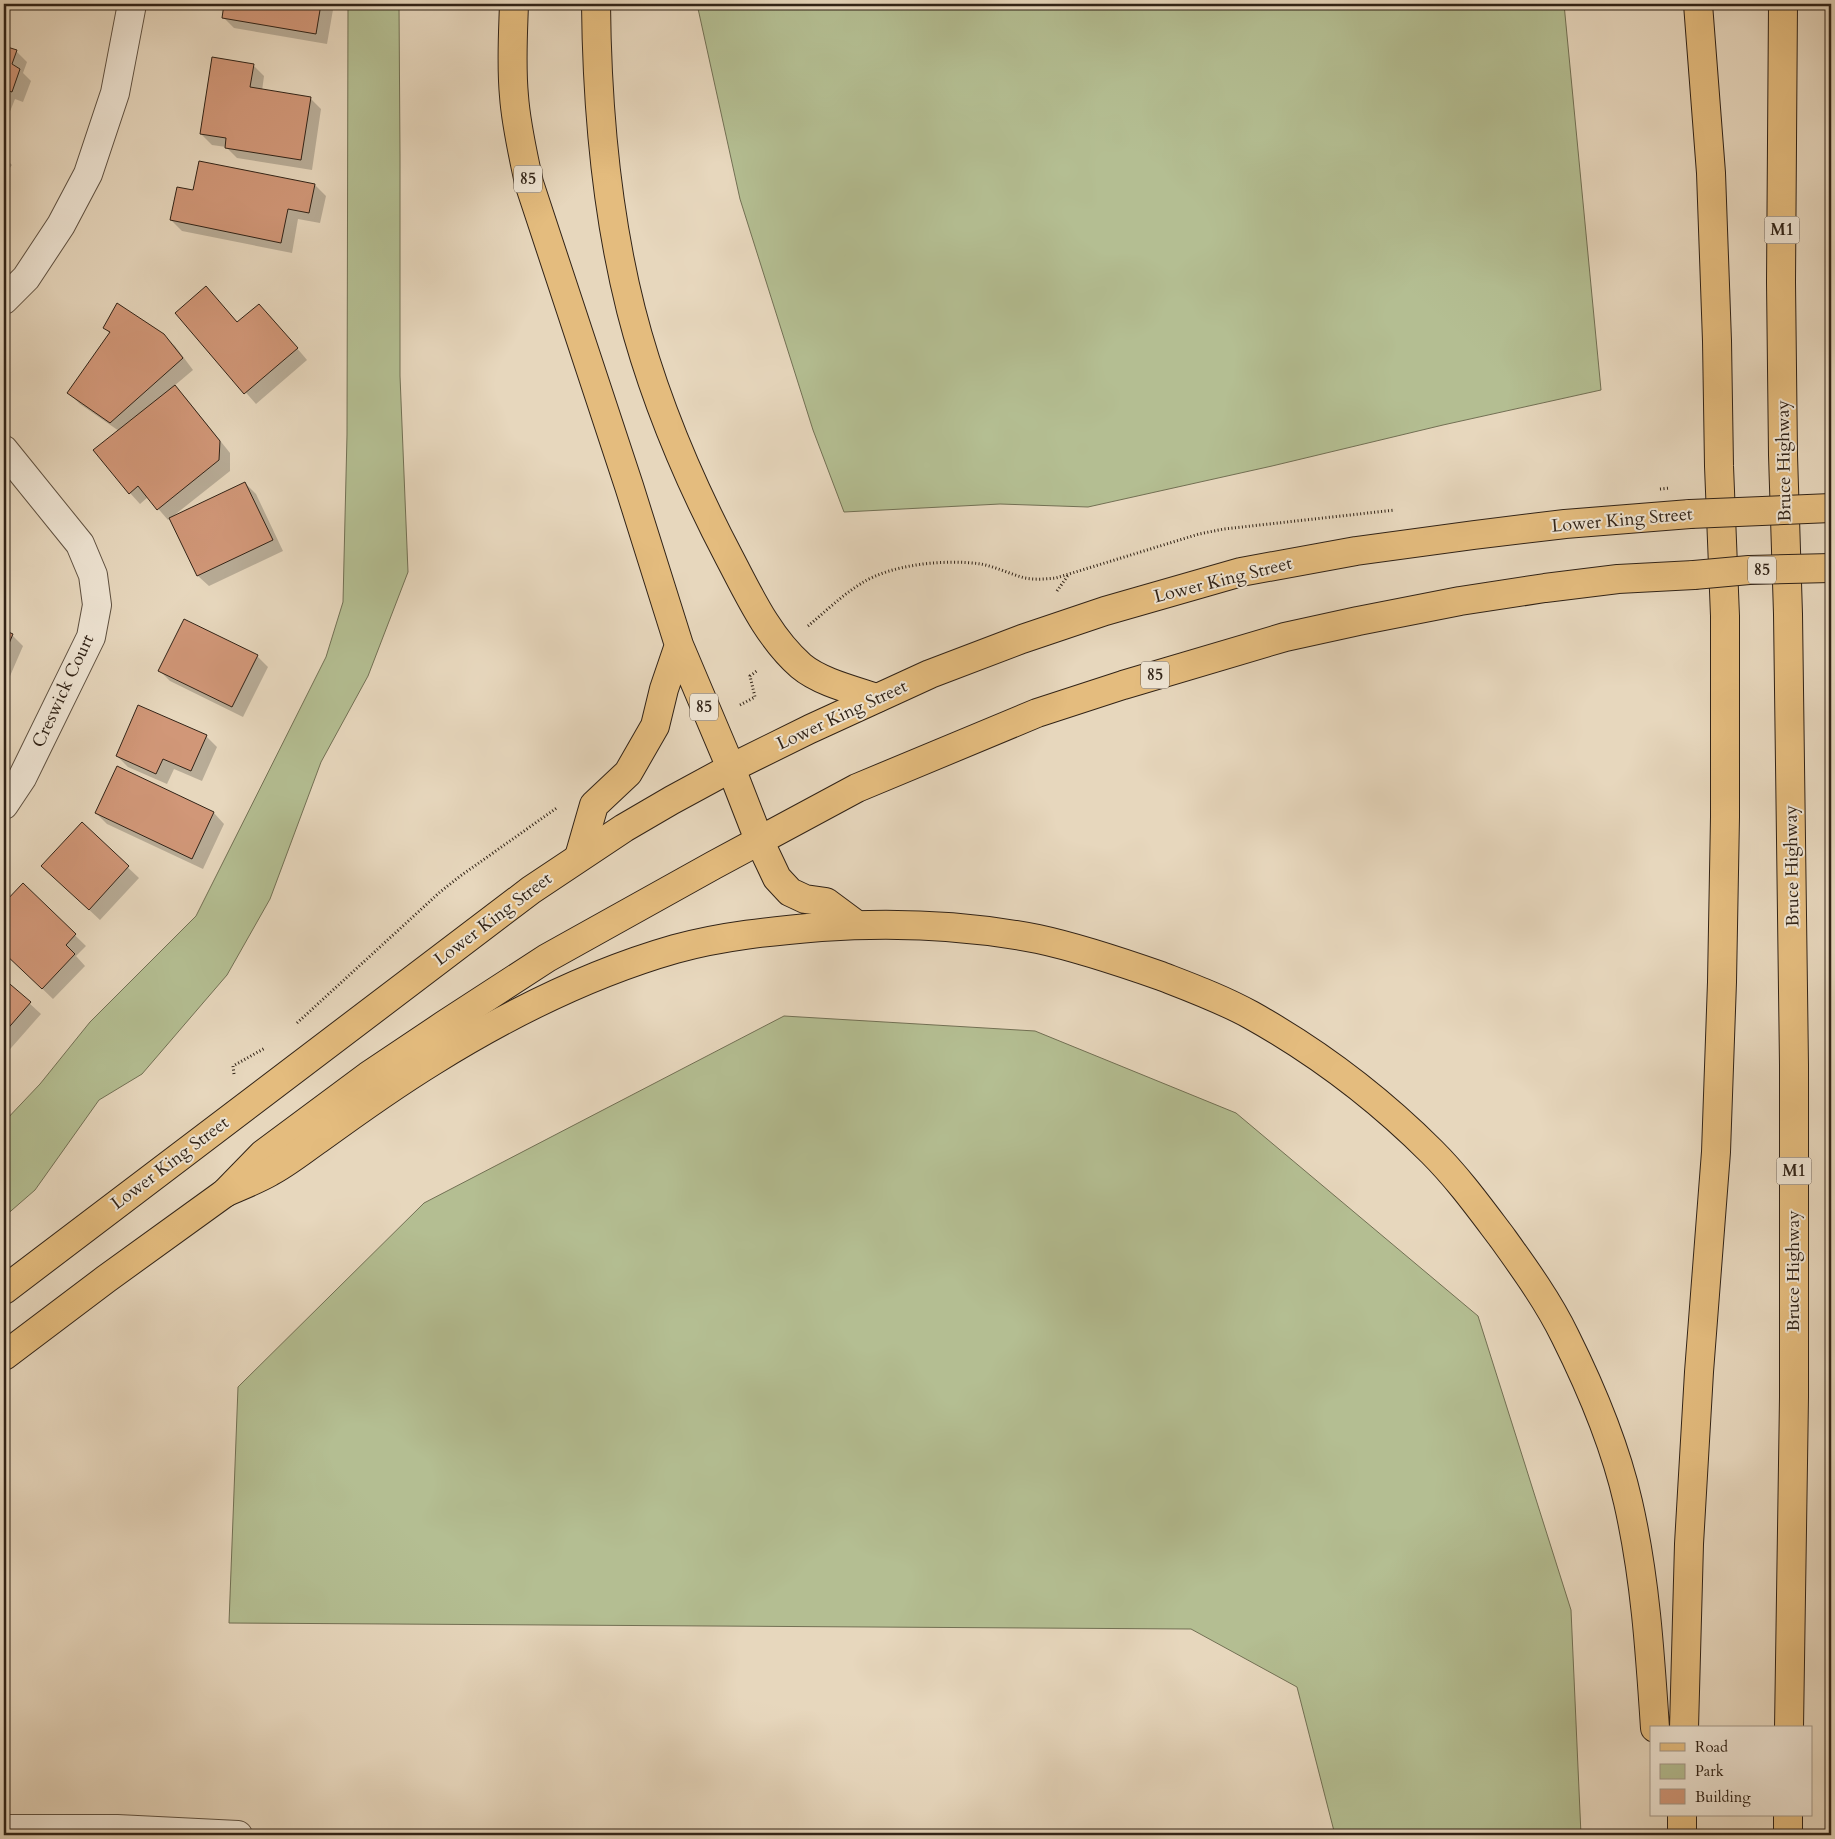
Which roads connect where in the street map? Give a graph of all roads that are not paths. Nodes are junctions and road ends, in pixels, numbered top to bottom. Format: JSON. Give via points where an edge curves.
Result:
{"nodes":[{"id":1,"x":132,"y":4,"type":"edge"},
{"id":2,"x":514,"y":4,"type":"edge"},
{"id":3,"x":596,"y":4,"type":"edge"},
{"id":4,"x":1698,"y":4,"type":"edge"},
{"id":5,"x":1783,"y":4,"type":"edge"},
{"id":6,"x":4,"y":300,"type":"edge"},
{"id":7,"x":4,"y":450,"type":"edge"},
{"id":8,"x":1831,"y":508,"type":"edge"},
{"id":9,"x":1831,"y":568,"type":"edge"},
{"id":10,"x":679,"y":645,"type":"junction"},
{"id":11,"x":877,"y":698,"type":"junction"},
{"id":12,"x":731,"y":768,"type":"junction"},
{"id":13,"x":4,"y":804,"type":"edge"},
{"id":14,"x":759,"y":840,"type":"junction"},
{"id":15,"x":579,"y":857,"type":"junction"},
{"id":16,"x":857,"y":925,"type":"junction"},
{"id":17,"x":225,"y":1193,"type":"junction"},
{"id":18,"x":4,"y":1290,"type":"edge"},
{"id":19,"x":4,"y":1356,"type":"edge"},
{"id":20,"x":1655,"y":1726,"type":"edge"},
{"id":21,"x":1684,"y":1726,"type":"edge"},
{"id":22,"x":1789,"y":1726,"type":"edge"},
{"id":23,"x":1788,"y":1816,"type":"edge"},
{"id":24,"x":4,"y":1829,"type":"edge"},
{"id":25,"x":238,"y":1835,"type":"edge"},
{"id":26,"x":1788,"y":1835,"type":"edge"}],
"edges":[{"from":1,"to":6,"type":"street","via":[[115,92],[88,174],[26,278]]},
{"from":2,"to":10,"type":"main road","number":"85","via":[[514,95],[529,182]]},
{"from":3,"to":11,"type":"main road","via":[[597,70],[616,241],[647,366],[680,454],[721,541],[756,608],[776,638],[802,667],[816,676]]},
{"from":4,"to":21,"type":"main road","via":[[1712,183],[1725,616],[1725,817],[1716,1152],[1689,1544]]},
{"from":5,"to":22,"type":"main road","name":"Bruce Highway","number":"M1","via":[[1781,282],[1794,1065]]},
{"from":7,"to":13,"type":"street","name":"Creswick Court","via":[[80,544],[93,575],[97,605],[91,637],[22,778]]},
{"from":8,"to":11,"type":"main road","name":"Lower King Street","bridge":true,"via":[[1565,524],[1356,551],[1241,572],[1105,611],[930,674]]},
{"from":9,"to":14,"type":"main road","number":"85","bridge":true,"via":[[1618,579],[1358,620],[1285,637],[1037,713],[857,788]]},
{"from":10,"to":12,"type":"main road","number":"85"},
{"from":10,"to":15,"type":"main road","via":[[656,726],[628,773],[594,805]]},
{"from":11,"to":12,"type":"main road","name":"Lower King Street"},
{"from":12,"to":14,"type":"main road","number":"85"},
{"from":12,"to":15,"type":"main road","name":"Lower King Street"},
{"from":14,"to":16,"type":"main road","via":[[777,878],[790,892],[805,899],[826,902]]},
{"from":14,"to":17,"type":"main road","via":[[547,958],[444,1025],[368,1076],[263,1154]]},
{"from":15,"to":18,"type":"main road","name":"Lower King Street","via":[[480,928]]},
{"from":16,"to":17,"type":"main road","via":[[731,937],[679,948],[610,971],[496,1025],[432,1061],[273,1171]]},
{"from":16,"to":20,"type":"main road","via":[[914,925],[1037,939],[1121,963],[1206,993],[1251,1015],[1345,1076],[1433,1153],[1470,1194],[1537,1289],[1564,1333],[1605,1430],[1627,1499],[1636,1542],[1644,1595]]},
{"from":17,"to":19,"type":"main road"},
{"from":23,"to":26,"type":"main road"},
{"from":24,"to":25,"type":"street","via":[[117,1829]]}]}
